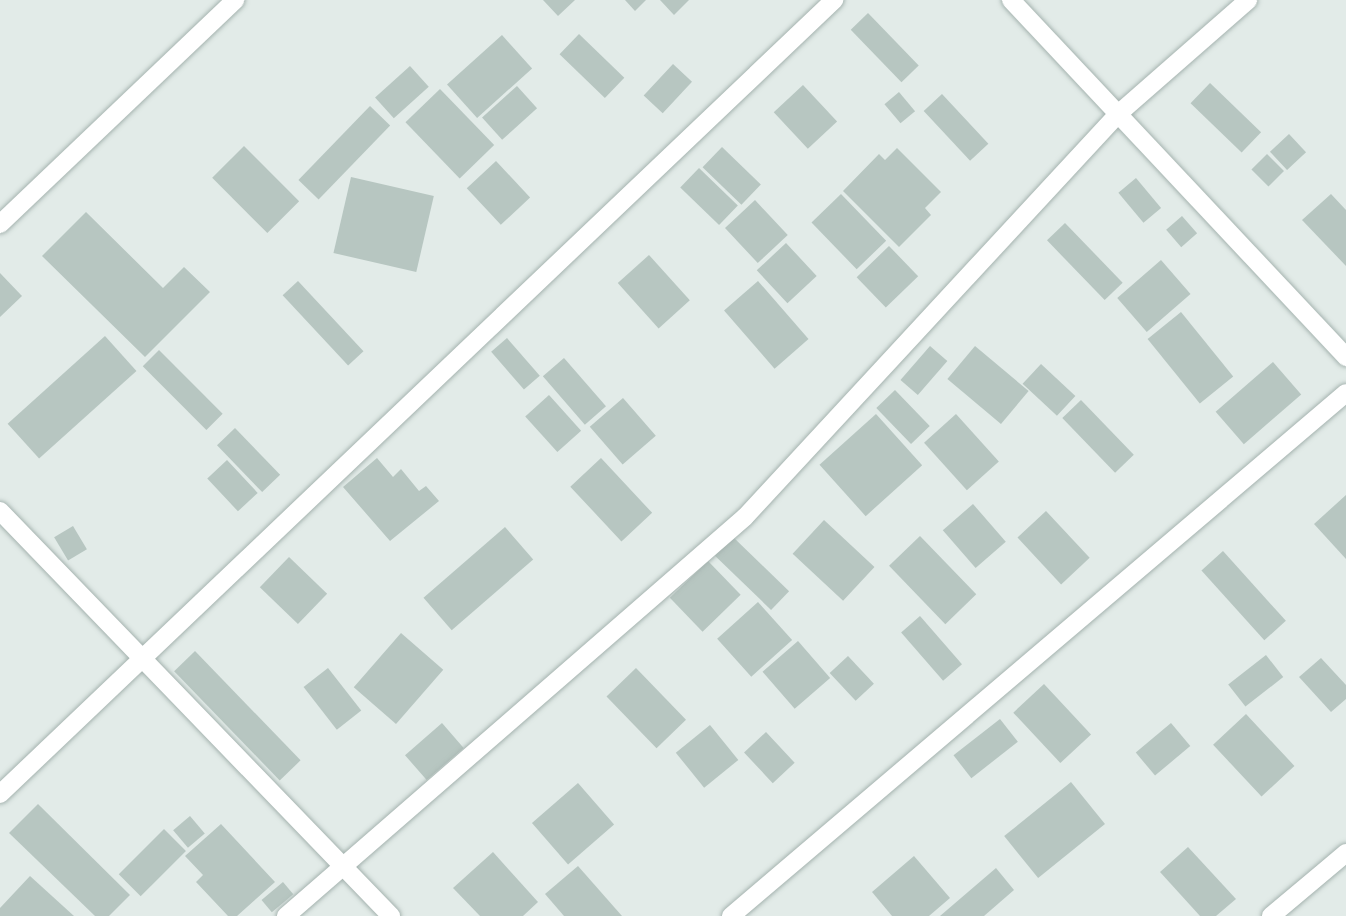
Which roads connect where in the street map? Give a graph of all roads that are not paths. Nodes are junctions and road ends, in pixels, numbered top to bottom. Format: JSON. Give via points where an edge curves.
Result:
{"nodes":[{"id":1,"x":235,"y":0,"type":"edge"},
{"id":2,"x":834,"y":0,"type":"edge"},
{"id":3,"x":1011,"y":0,"type":"edge"},
{"id":4,"x":1248,"y":0,"type":"edge"},
{"id":5,"x":1118,"y":114,"type":"junction"},
{"id":6,"x":0,"y":224,"type":"edge"},
{"id":7,"x":1342,"y":346,"type":"edge"},
{"id":8,"x":1346,"y":393,"type":"edge"},
{"id":9,"x":0,"y":511,"type":"edge"},
{"id":10,"x":142,"y":659,"type":"junction"},
{"id":11,"x":0,"y":794,"type":"edge"},
{"id":12,"x":1346,"y":853,"type":"edge"},
{"id":13,"x":343,"y":867,"type":"junction"},
{"id":14,"x":286,"y":916,"type":"edge"},
{"id":15,"x":391,"y":916,"type":"edge"},
{"id":16,"x":731,"y":916,"type":"edge"},
{"id":17,"x":1271,"y":916,"type":"edge"}],
"edges":[{"from":1,"to":6,"type":"street"},
{"from":2,"to":10,"type":"street"},
{"from":3,"to":5,"type":"street"},
{"from":4,"to":5,"type":"street"},
{"from":5,"to":7,"type":"street"},
{"from":5,"to":13,"type":"street","via":[[745,517]]},
{"from":8,"to":16,"type":"street"},
{"from":9,"to":10,"type":"street"},
{"from":10,"to":11,"type":"street"},
{"from":10,"to":13,"type":"street"},
{"from":12,"to":17,"type":"street"},
{"from":13,"to":14,"type":"street"},
{"from":13,"to":15,"type":"street"}]}
